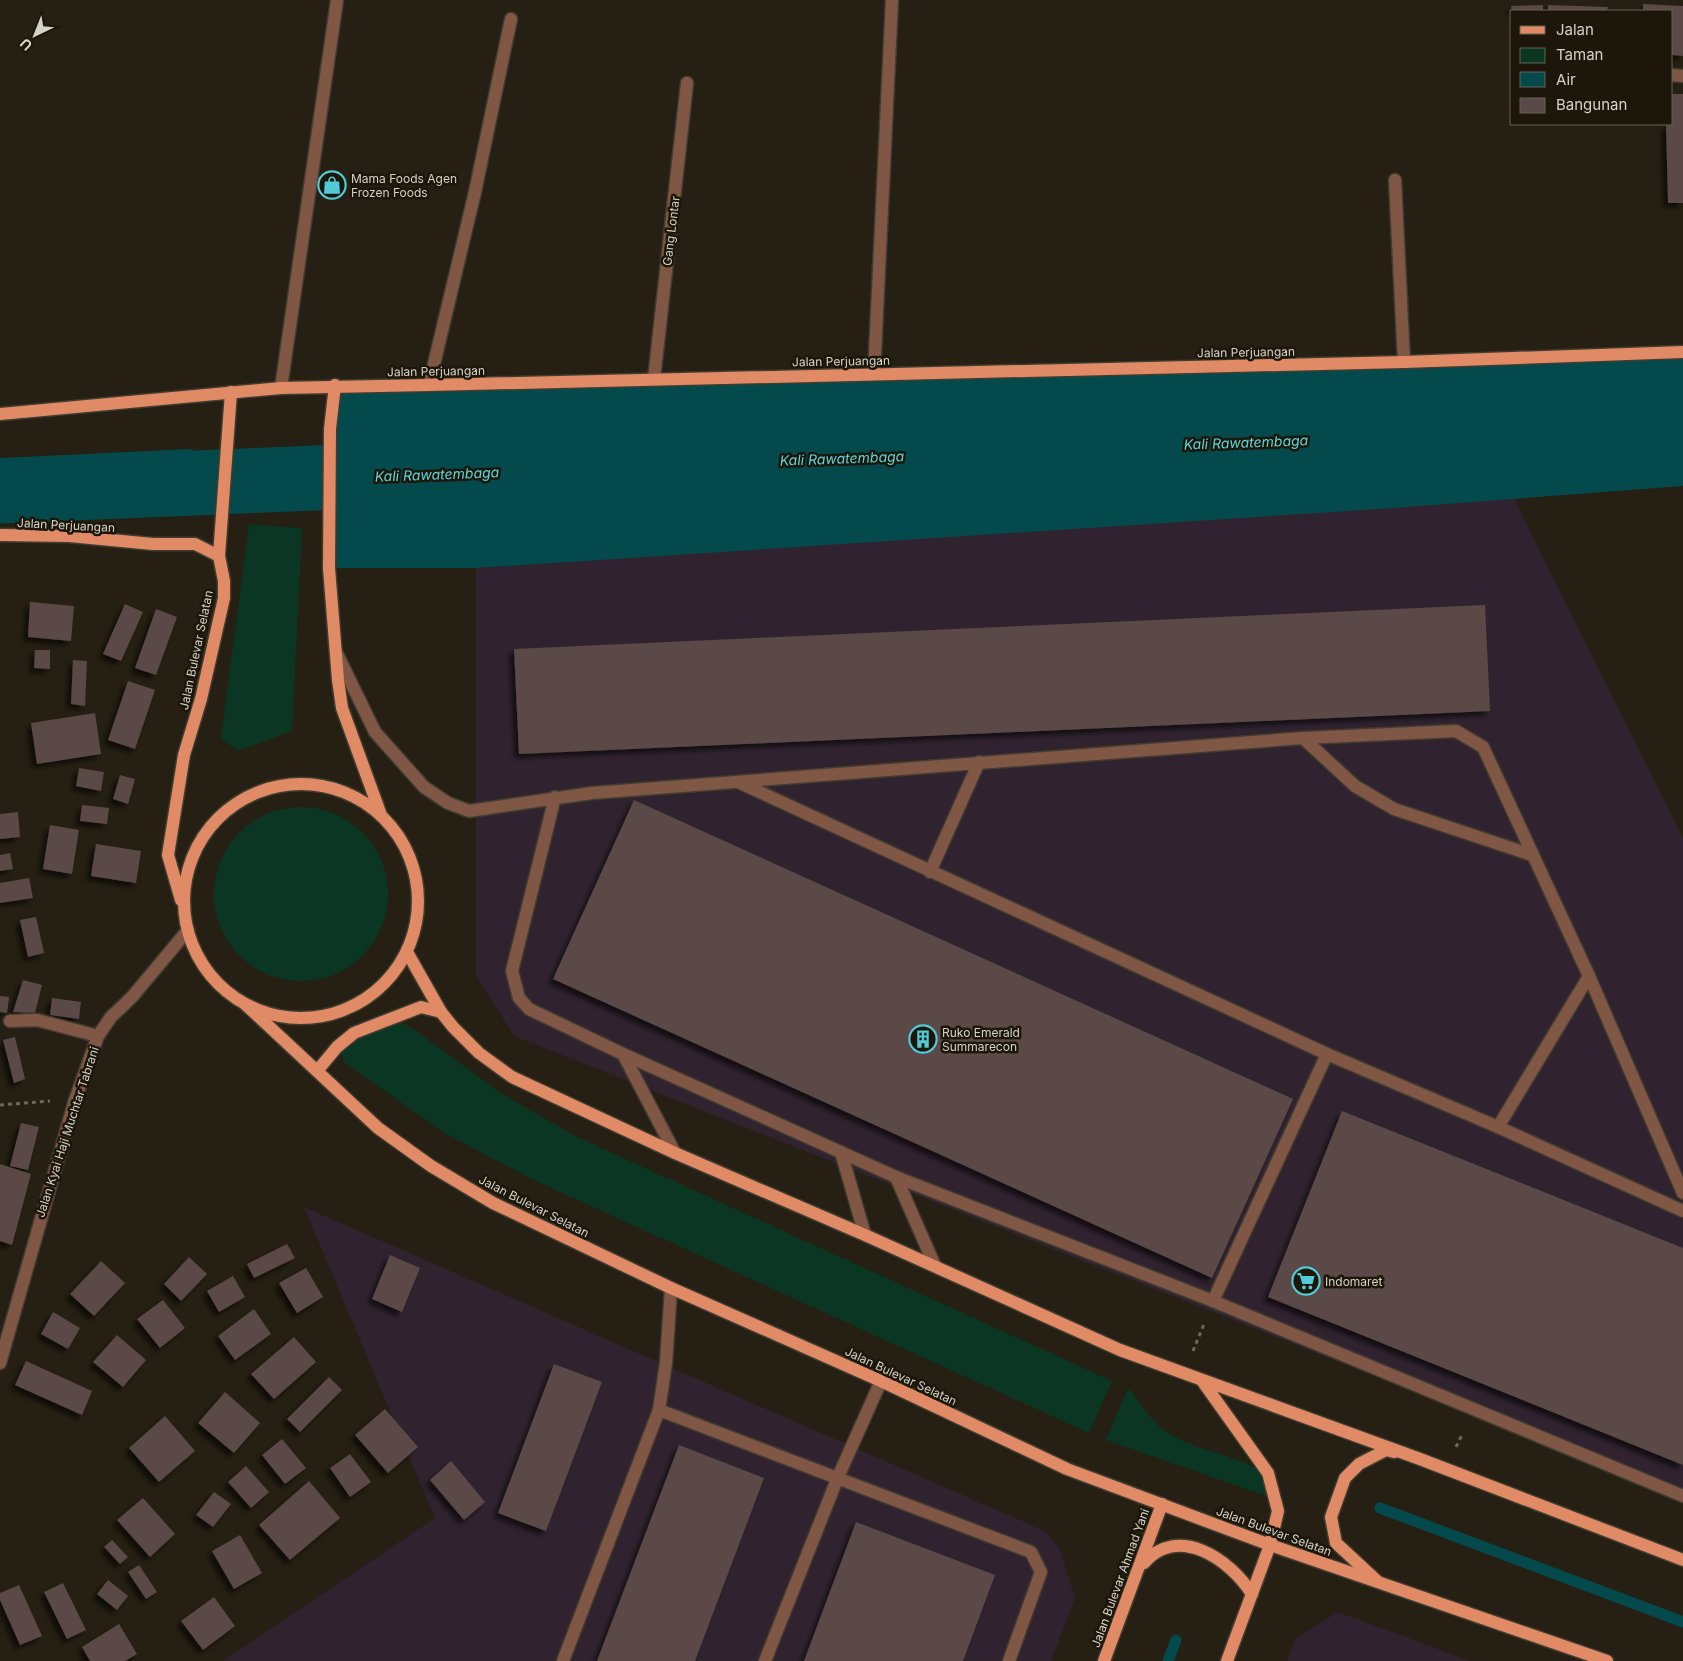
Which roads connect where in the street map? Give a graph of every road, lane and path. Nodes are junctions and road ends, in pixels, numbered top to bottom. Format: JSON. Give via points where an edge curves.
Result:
{"nodes":[{"id":1,"x":337,"y":0,"type":"edge"},
{"id":2,"x":892,"y":0,"type":"edge"},
{"id":3,"x":511,"y":19,"type":"dead end"},
{"id":4,"x":687,"y":83,"type":"dead end"},
{"id":5,"x":1394,"y":180,"type":"dead end"},
{"id":6,"x":1683,"y":352,"type":"edge"},
{"id":7,"x":1404,"y":362,"type":"junction"},
{"id":8,"x":874,"y":374,"type":"junction"},
{"id":9,"x":654,"y":379,"type":"junction"},
{"id":10,"x":335,"y":385,"type":"junction"},
{"id":11,"x":429,"y":385,"type":"junction"},
{"id":12,"x":281,"y":388,"type":"junction"},
{"id":13,"x":231,"y":392,"type":"junction"},
{"id":14,"x":0,"y":414,"type":"edge"},
{"id":15,"x":0,"y":535,"type":"edge"},
{"id":16,"x":219,"y":556,"type":"junction"},
{"id":17,"x":334,"y":648,"type":"junction"},
{"id":18,"x":1303,"y":738,"type":"junction"},
{"id":19,"x":979,"y":762,"type":"junction"},
{"id":20,"x":736,"y":781,"type":"junction"},
{"id":21,"x":556,"y":797,"type":"junction"},
{"id":22,"x":380,"y":815,"type":"junction"},
{"id":23,"x":1532,"y":854,"type":"junction"},
{"id":24,"x":930,"y":872,"type":"junction"},
{"id":25,"x":184,"y":909,"type":"junction"},
{"id":26,"x":188,"y":930,"type":"junction"},
{"id":27,"x":407,"y":952,"type":"junction"},
{"id":28,"x":1589,"y":976,"type":"junction"},
{"id":29,"x":245,"y":1004,"type":"junction"},
{"id":30,"x":441,"y":1012,"type":"junction"},
{"id":31,"x":10,"y":1021,"type":"dead end"},
{"id":32,"x":98,"y":1036,"type":"junction"},
{"id":33,"x":623,"y":1054,"type":"junction"},
{"id":34,"x":1327,"y":1054,"type":"junction"},
{"id":35,"x":317,"y":1071,"type":"junction"},
{"id":36,"x":75,"y":1100,"type":"junction"},
{"id":37,"x":0,"y":1105,"type":"edge"},
{"id":38,"x":1498,"y":1126,"type":"junction"},
{"id":39,"x":840,"y":1152,"type":"junction"},
{"id":40,"x":675,"y":1153,"type":"junction"},
{"id":41,"x":896,"y":1177,"type":"junction"},
{"id":42,"x":1683,"y":1193,"type":"edge"},
{"id":43,"x":1683,"y":1211,"type":"edge"},
{"id":44,"x":865,"y":1234,"type":"junction"},
{"id":45,"x":935,"y":1266,"type":"junction"},
{"id":46,"x":671,"y":1288,"type":"junction"},
{"id":47,"x":1213,"y":1301,"type":"junction"},
{"id":48,"x":3,"y":1345,"type":"edge"},
{"id":49,"x":0,"y":1363,"type":"edge"},
{"id":50,"x":1184,"y":1375,"type":"junction"},
{"id":51,"x":881,"y":1381,"type":"junction"},
{"id":52,"x":1203,"y":1382,"type":"junction"},
{"id":53,"x":658,"y":1410,"type":"junction"},
{"id":54,"x":1475,"y":1410,"type":"junction"},
{"id":55,"x":1420,"y":1459,"type":"junction"},
{"id":56,"x":1445,"y":1469,"type":"junction"},
{"id":57,"x":838,"y":1477,"type":"junction"},
{"id":58,"x":1683,"y":1496,"type":"edge"},
{"id":59,"x":1162,"y":1504,"type":"junction"},
{"id":60,"x":1270,"y":1545,"type":"junction"},
{"id":61,"x":1683,"y":1560,"type":"edge"},
{"id":62,"x":1139,"y":1569,"type":"junction"},
{"id":63,"x":1381,"y":1584,"type":"junction"},
{"id":64,"x":1252,"y":1594,"type":"junction"},
{"id":65,"x":563,"y":1661,"type":"edge"},
{"id":66,"x":765,"y":1661,"type":"edge"},
{"id":67,"x":1009,"y":1661,"type":"edge"},
{"id":68,"x":1104,"y":1661,"type":"edge"},
{"id":69,"x":1227,"y":1661,"type":"edge"},
{"id":70,"x":1605,"y":1661,"type":"edge"}],
"edges":[{"from":1,"to":12,"type":"street"},
{"from":2,"to":8,"type":"street"},
{"from":3,"to":11,"type":"street","via":[[475,192]]},
{"from":4,"to":9,"type":"street","name":"Gang Lontar"},
{"from":5,"to":7,"type":"street"},
{"from":6,"to":7,"type":"main road","name":"Jalan Perjuangan"},
{"from":7,"to":8,"type":"main road","name":"Jalan Perjuangan"},
{"from":8,"to":9,"type":"main road","name":"Jalan Perjuangan"},
{"from":9,"to":11,"type":"main road","name":"Jalan Perjuangan"},
{"from":10,"to":11,"type":"main road","name":"Jalan Perjuangan"},
{"from":10,"to":12,"type":"main road","name":"Jalan Perjuangan"},
{"from":10,"to":17,"type":"main road","via":[[330,429]]},
{"from":12,"to":13,"type":"main road","name":"Jalan Perjuangan"},
{"from":13,"to":14,"type":"main road","name":"Jalan Perjuangan"},
{"from":13,"to":16,"type":"main road","name":"Jalan Bulevar Selatan"},
{"from":15,"to":16,"type":"main road","name":"Jalan Perjuangan","via":[[196,544]]},
{"from":16,"to":25,"type":"main road","name":"Jalan Bulevar Selatan","via":[[224,598],[204,690],[184,755],[168,855]]},
{"from":17,"to":21,"type":"street","via":[[375,732],[424,787],[448,803],[470,811]]},
{"from":17,"to":22,"type":"main road","via":[[342,708]]},
{"from":18,"to":19,"type":"street"},
{"from":18,"to":23,"type":"street","via":[[1354,786],[1394,809]]},
{"from":18,"to":23,"type":"street","via":[[1456,731],[1483,748]]},
{"from":19,"to":20,"type":"street"},
{"from":19,"to":24,"type":"street"},
{"from":20,"to":21,"type":"street"},
{"from":20,"to":24,"type":"street"},
{"from":21,"to":33,"type":"street","via":[[514,958],[514,983],[519,998],[529,1009]]},
{"from":22,"to":25,"type":"main road","via":[[347,793],[325,786],[282,785],[240,800],[208,830],[193,855],[185,886]]},
{"from":22,"to":27,"type":"main road","via":[[395,832],[410,858],[416,883],[417,918]]},
{"from":23,"to":28,"type":"street"},
{"from":24,"to":34,"type":"street"},
{"from":25,"to":26,"type":"main road","name":"Jalan Bulevar Selatan"},
{"from":26,"to":29,"type":"main road","name":"Jalan Bulevar Selatan","via":[[208,971]]},
{"from":26,"to":32,"type":"street","name":"Jalan Kyai Haji Muchtar Tabrani","via":[[132,997],[110,1017]]},
{"from":27,"to":29,"type":"main road","via":[[397,969],[370,996],[336,1013],[297,1018],[265,1012]]},
{"from":27,"to":30,"type":"main road"},
{"from":28,"to":38,"type":"street"},
{"from":28,"to":42,"type":"street"},
{"from":29,"to":35,"type":"main road","name":"Jalan Bulevar Selatan"},
{"from":30,"to":35,"type":"main road","via":[[420,1007],[354,1033]]},
{"from":30,"to":40,"type":"main road","via":[[479,1054],[506,1074]]},
{"from":31,"to":32,"type":"street","via":[[37,1020]]},
{"from":32,"to":36,"type":"street","name":"Jalan Kyai Haji Muchtar Tabrani"},
{"from":33,"to":39,"type":"street"},
{"from":33,"to":40,"type":"street"},
{"from":34,"to":38,"type":"street"},
{"from":34,"to":47,"type":"street"},
{"from":35,"to":46,"type":"main road","name":"Jalan Bulevar Selatan","via":[[378,1128],[431,1166],[493,1203]]},
{"from":36,"to":37,"type":"path"},
{"from":36,"to":48,"type":"street","name":"Jalan Kyai Haji Muchtar Tabrani"},
{"from":38,"to":43,"type":"street"},
{"from":39,"to":41,"type":"street"},
{"from":39,"to":44,"type":"street"},
{"from":40,"to":44,"type":"main road"},
{"from":41,"to":45,"type":"street"},
{"from":41,"to":47,"type":"street"},
{"from":44,"to":45,"type":"main road"},
{"from":45,"to":50,"type":"main road","via":[[1120,1350]]},
{"from":46,"to":51,"type":"main road","name":"Jalan Bulevar Selatan"},
{"from":46,"to":53,"type":"street","via":[[666,1363]]},
{"from":47,"to":50,"type":"path"},
{"from":47,"to":54,"type":"street"},
{"from":48,"to":49,"type":"street","name":"Jalan Kyai Haji Muchtar Tabrani"},
{"from":50,"to":52,"type":"main road"},
{"from":51,"to":57,"type":"street"},
{"from":51,"to":59,"type":"main road","name":"Jalan Bulevar Selatan","via":[[1067,1469]]},
{"from":52,"to":55,"type":"main road"},
{"from":52,"to":60,"type":"main road","via":[[1268,1473],[1278,1511]]},
{"from":53,"to":57,"type":"street"},
{"from":53,"to":65,"type":"street"},
{"from":54,"to":56,"type":"path"},
{"from":54,"to":58,"type":"street"},
{"from":55,"to":56,"type":"main road"},
{"from":55,"to":63,"type":"main road","via":[[1386,1450],[1359,1464],[1345,1478],[1331,1517],[1336,1543]]},
{"from":56,"to":61,"type":"main road"},
{"from":57,"to":66,"type":"street"},
{"from":57,"to":67,"type":"street","via":[[1031,1552],[1041,1572]]},
{"from":59,"to":60,"type":"main road","name":"Jalan Bulevar Selatan"},
{"from":59,"to":62,"type":"main road","name":"Jalan Bulevar Ahmad Yani"},
{"from":60,"to":63,"type":"main road","name":"Jalan Bulevar Selatan"},
{"from":60,"to":64,"type":"main road"},
{"from":62,"to":64,"type":"main road","via":[[1154,1552],[1176,1544],[1214,1555],[1241,1576]]},
{"from":62,"to":68,"type":"main road","name":"Jalan Bulevar Ahmad Yani"},
{"from":63,"to":70,"type":"main road","name":"Jalan Bulevar Selatan"},
{"from":64,"to":69,"type":"main road"}]}
